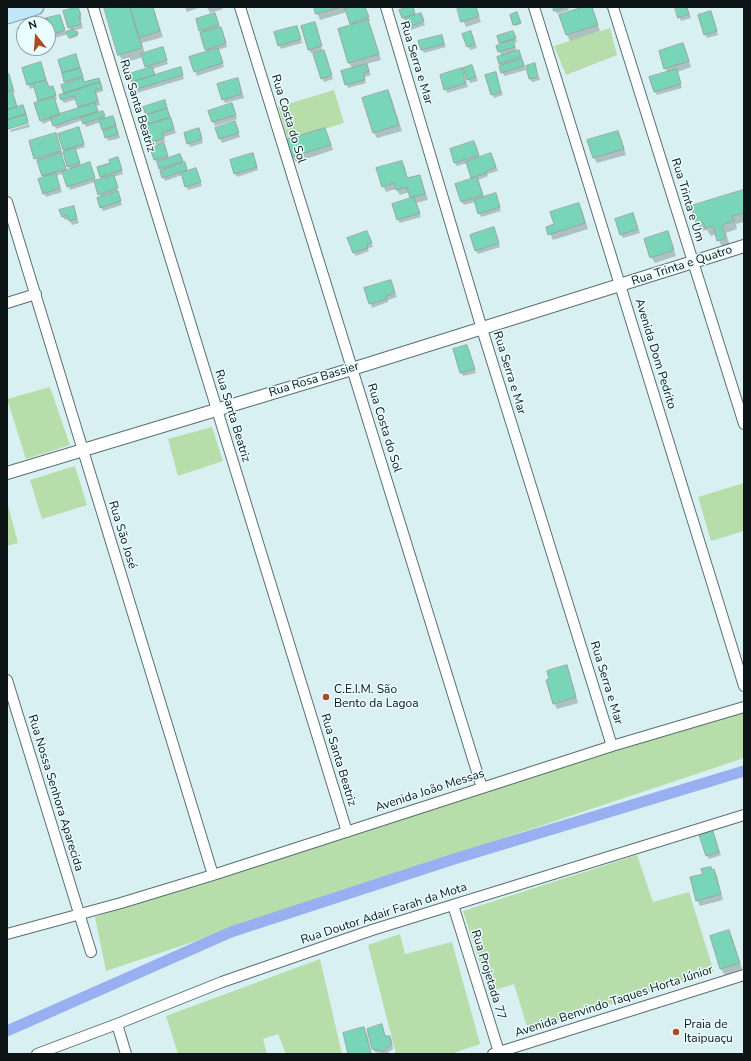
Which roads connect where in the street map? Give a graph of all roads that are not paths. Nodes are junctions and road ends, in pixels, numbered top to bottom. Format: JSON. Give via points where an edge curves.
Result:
{"nodes":[{"id":1,"x":36,"y":7,"type":"edge"},
{"id":2,"x":93,"y":7,"type":"edge"},
{"id":3,"x":240,"y":7,"type":"edge"},
{"id":4,"x":386,"y":7,"type":"edge"},
{"id":5,"x":534,"y":7,"type":"edge"},
{"id":6,"x":613,"y":7,"type":"edge"},
{"id":7,"x":7,"y":16,"type":"edge"},
{"id":8,"x":7,"y":202,"type":"edge"},
{"id":9,"x":744,"y":246,"type":"edge"},
{"id":10,"x":693,"y":262,"type":"junction"},
{"id":11,"x":620,"y":286,"type":"junction"},
{"id":12,"x":36,"y":294,"type":"junction"},
{"id":13,"x":7,"y":303,"type":"edge"},
{"id":14,"x":482,"y":329,"type":"junction"},
{"id":15,"x":352,"y":369,"type":"junction"},
{"id":16,"x":216,"y":410,"type":"junction"},
{"id":17,"x":744,"y":424,"type":"edge"},
{"id":18,"x":82,"y":450,"type":"junction"},
{"id":19,"x":7,"y":473,"type":"edge"},
{"id":20,"x":742,"y":673,"type":"edge"},
{"id":21,"x":7,"y":680,"type":"edge"},
{"id":22,"x":744,"y":686,"type":"edge"},
{"id":23,"x":744,"y":707,"type":"edge"},
{"id":24,"x":612,"y":746,"type":"junction"},
{"id":25,"x":482,"y":788,"type":"junction"},
{"id":26,"x":744,"y":815,"type":"edge"},
{"id":27,"x":347,"y":832,"type":"junction"},
{"id":28,"x":213,"y":875,"type":"junction"},
{"id":29,"x":453,"y":905,"type":"junction"},
{"id":30,"x":78,"y":914,"type":"junction"},
{"id":31,"x":7,"y":934,"type":"edge"},
{"id":32,"x":91,"y":952,"type":"dead end"},
{"id":33,"x":744,"y":975,"type":"edge"},
{"id":34,"x":117,"y":1024,"type":"junction"},
{"id":35,"x":496,"y":1053,"type":"edge"},
{"id":36,"x":36,"y":1054,"type":"edge"},
{"id":37,"x":126,"y":1054,"type":"edge"}],
"edges":[{"from":1,"to":7,"type":"main road"},
{"from":2,"to":16,"type":"street","name":"Rua Santa Beatriz"},
{"from":3,"to":15,"type":"street","name":"Rua Costa do Sol"},
{"from":4,"to":14,"type":"street","name":"Rua Serra e Mar"},
{"from":5,"to":11,"type":"street","name":"Avenida Dom Pedrito"},
{"from":6,"to":10,"type":"street","name":"Rua Trinta e Um"},
{"from":8,"to":12,"type":"street","name":"Rua São José"},
{"from":9,"to":10,"type":"street","name":"Rua Trinta e Quatro"},
{"from":10,"to":11,"type":"street","name":"Rua Trinta e Quatro"},
{"from":10,"to":17,"type":"street","name":"Rua Trinta e Um"},
{"from":11,"to":14,"type":"street","name":"Rua Rosa Bassier"},
{"from":11,"to":20,"type":"street","name":"Avenida Dom Pedrito"},
{"from":12,"to":13,"type":"street"},
{"from":12,"to":18,"type":"street","name":"Rua São José"},
{"from":14,"to":15,"type":"street","name":"Rua Rosa Bassier"},
{"from":14,"to":24,"type":"street","name":"Rua Serra e Mar"},
{"from":15,"to":16,"type":"street","name":"Rua Rosa Bassier"},
{"from":15,"to":25,"type":"street","name":"Rua Costa do Sol"},
{"from":16,"to":18,"type":"street","name":"Rua Rosa Bassier"},
{"from":16,"to":27,"type":"street","name":"Rua Santa Beatriz"},
{"from":18,"to":19,"type":"street","name":"Rua Rosa Bassier"},
{"from":18,"to":28,"type":"street","name":"Rua São José"},
{"from":20,"to":22,"type":"street","name":"Avenida Dom Pedrito"},
{"from":21,"to":30,"type":"street","name":"Rua Nossa Senhora Aparecida"},
{"from":23,"to":24,"type":"street","name":"Avenida João Messas"},
{"from":24,"to":25,"type":"street","name":"Avenida João Messas"},
{"from":25,"to":27,"type":"street","name":"Avenida João Messas"},
{"from":26,"to":29,"type":"street","name":"Rua Doutor Adair Farah da Mota"},
{"from":27,"to":28,"type":"street","name":"Avenida João Messas"},
{"from":28,"to":30,"type":"street","name":"Avenida João Messas"},
{"from":29,"to":34,"type":"street","name":"Rua Doutor Adair Farah da Mota","via":[[222,982]]},
{"from":29,"to":35,"type":"street","name":"Rua Projetada 77"},
{"from":30,"to":31,"type":"street","name":"Avenida João Messas"},
{"from":30,"to":32,"type":"street","name":"Rua Nossa Senhora Aparecida"},
{"from":33,"to":35,"type":"street","name":"Avenida Benvindo Taques Horta Júnior"},
{"from":34,"to":36,"type":"street","name":"Rua Doutor Adair Farah da Mota"},
{"from":34,"to":37,"type":"street"}]}
